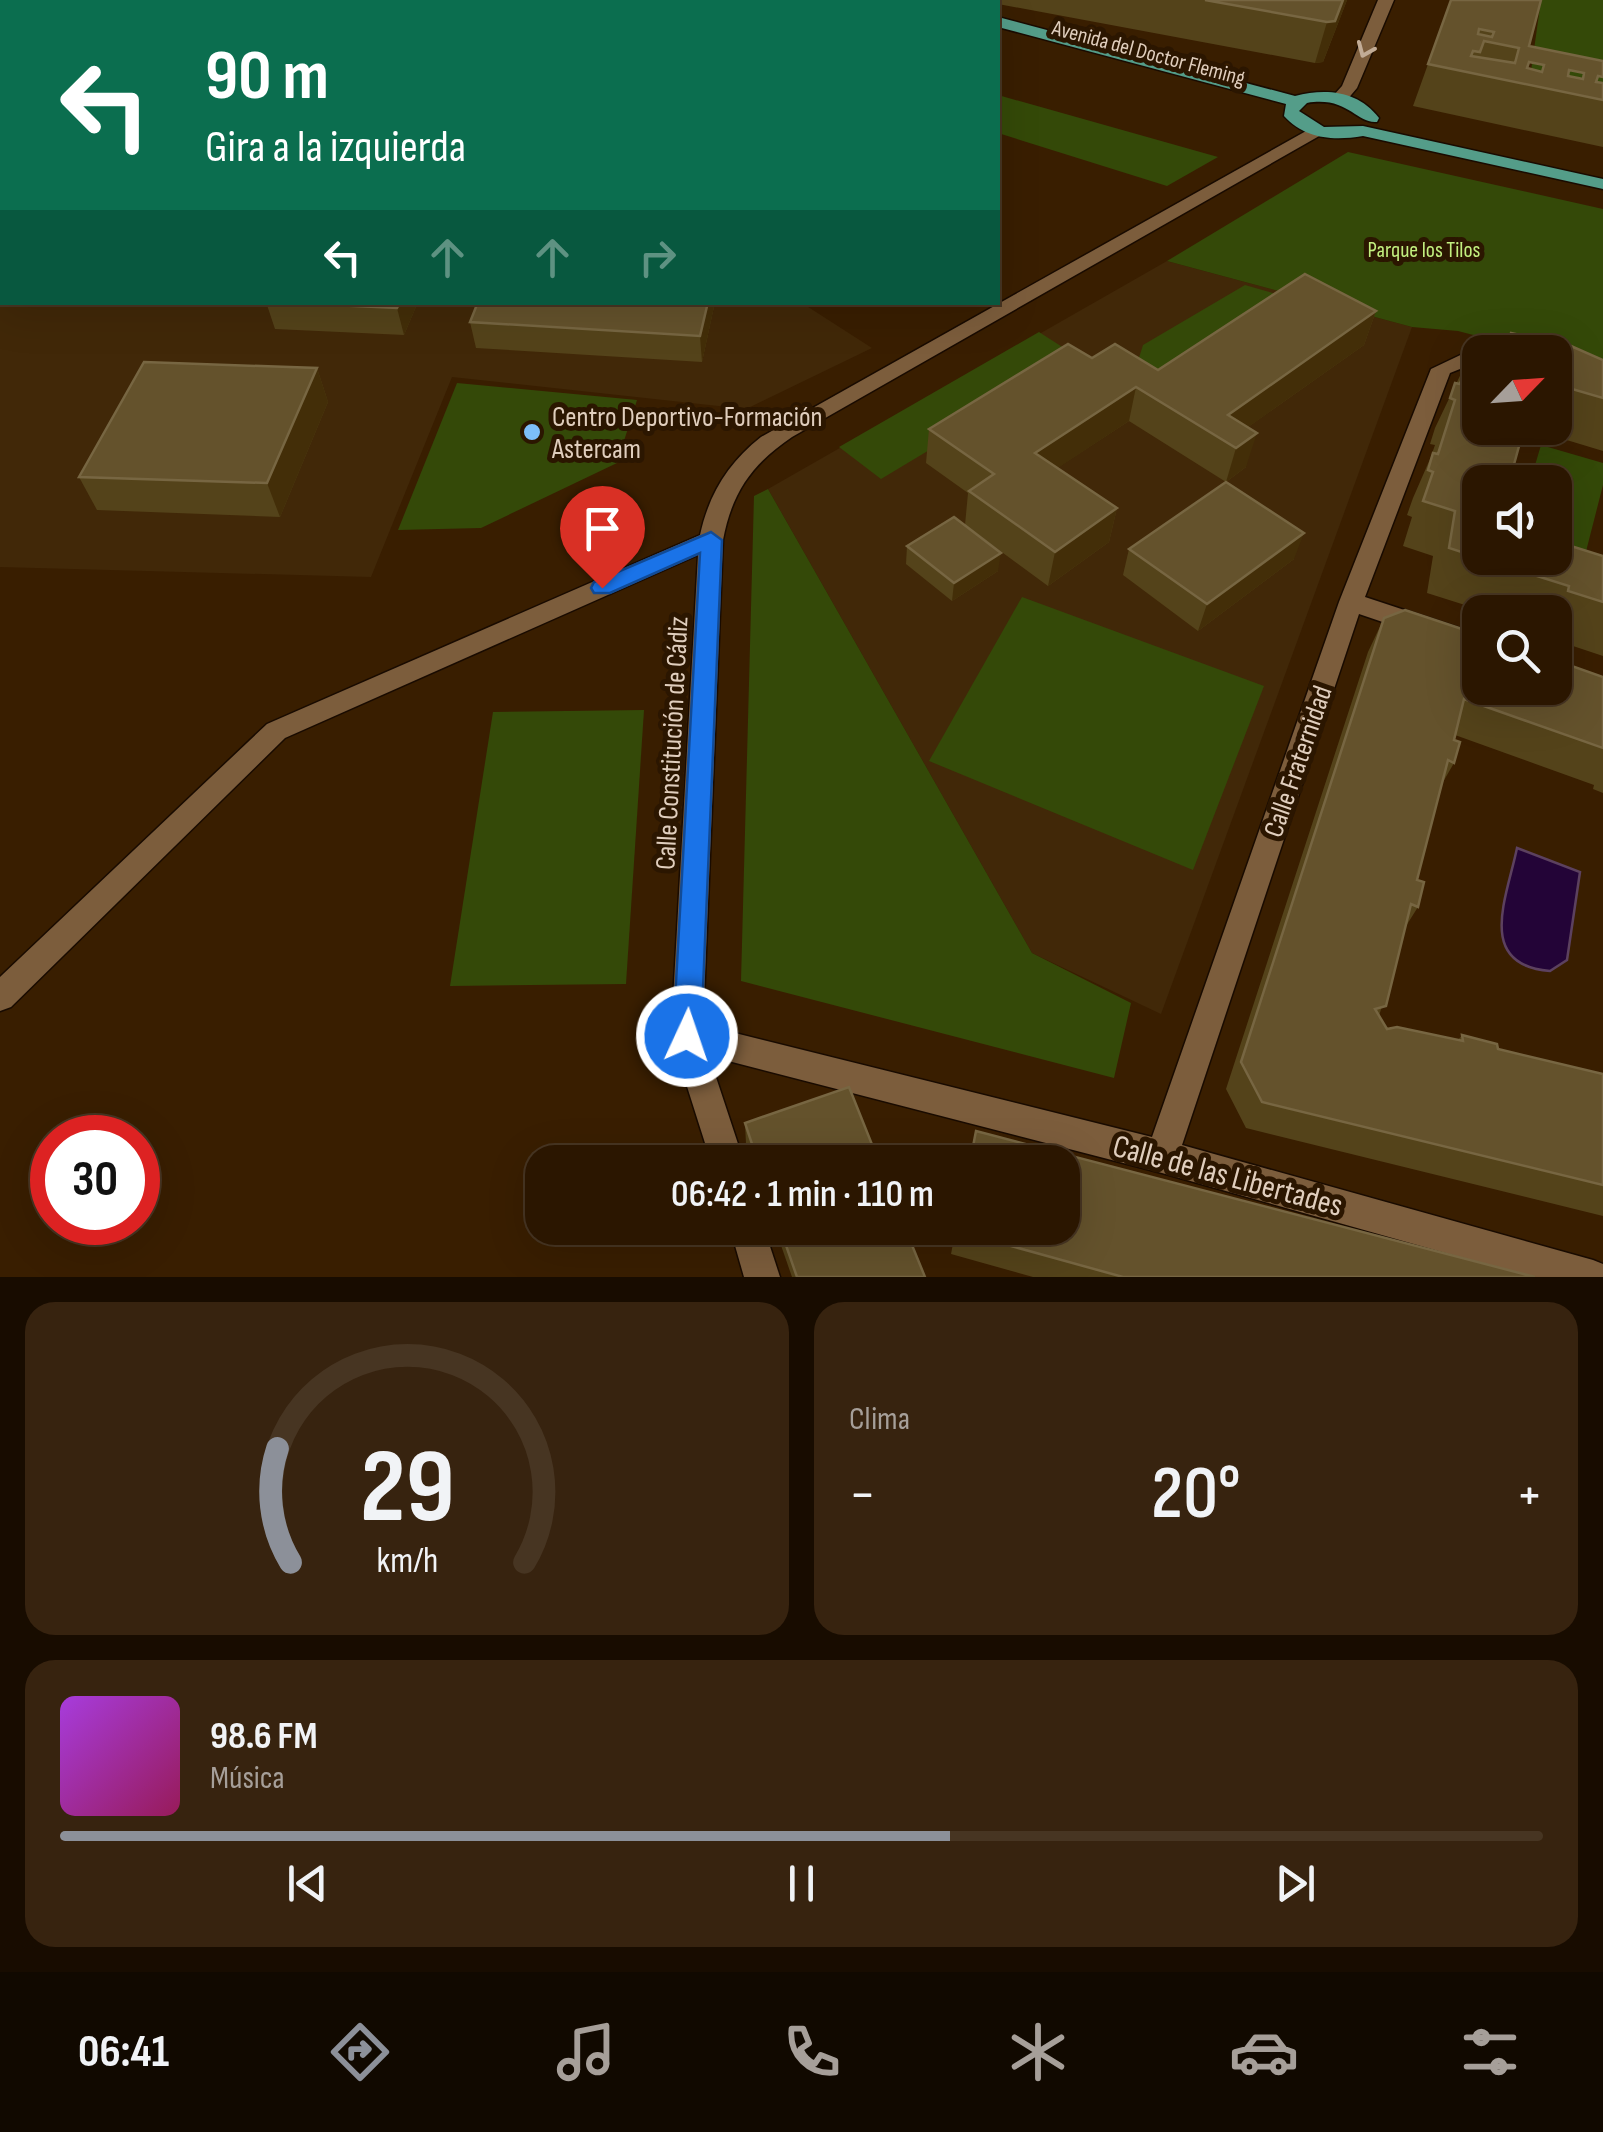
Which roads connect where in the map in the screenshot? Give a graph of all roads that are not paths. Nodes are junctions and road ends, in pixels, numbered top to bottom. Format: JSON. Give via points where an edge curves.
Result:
{"nodes":[{"id":1,"x":1386,"y":0,"type":"edge"},
{"id":2,"x":1000,"y":23,"type":"edge"},
{"id":3,"x":1000,"y":36,"type":"edge"},
{"id":4,"x":1340,"y":97,"type":"junction"},
{"id":5,"x":1292,"y":106,"type":"junction"},
{"id":6,"x":1368,"y":124,"type":"junction"},
{"id":7,"x":1315,"y":131,"type":"junction"},
{"id":8,"x":1603,"y":168,"type":"edge"},
{"id":9,"x":1603,"y":184,"type":"edge"},
{"id":10,"x":1462,"y":361,"type":"edge"},
{"id":11,"x":711,"y":540,"type":"junction"},
{"id":12,"x":1350,"y":602,"type":"junction"},
{"id":13,"x":1462,"y":639,"type":"edge"},
{"id":14,"x":0,"y":997,"type":"edge"},
{"id":15,"x":687,"y":1036,"type":"junction"},
{"id":16,"x":721,"y":1145,"type":"edge"},
{"id":17,"x":1162,"y":1156,"type":"junction"},
{"id":18,"x":752,"y":1245,"type":"edge"},
{"id":19,"x":762,"y":1277,"type":"edge"},
{"id":20,"x":1593,"y":1277,"type":"edge"}],
"edges":[{"from":1,"to":4,"type":"street","one_way":true},
{"from":2,"to":5,"type":"main road","name":"Avenida del Doctor Fleming"},
{"from":3,"to":5,"type":"main road","name":"Avenida del Doctor Fleming"},
{"from":4,"to":5,"type":"main road","via":[[1314,95]]},
{"from":4,"to":6,"type":"main road","via":[[1362,106]]},
{"from":5,"to":7,"type":"main road","via":[[1298,122]]},
{"from":6,"to":7,"type":"main road","via":[[1340,135]]},
{"from":6,"to":8,"type":"main road"},
{"from":6,"to":9,"type":"main road"},
{"from":7,"to":11,"type":"street","name":"Calle Constitución de Cádiz","via":[[762,446],[726,483]]},
{"from":10,"to":12,"type":"street","name":"Calle Fraternidad","via":[[1441,370]]},
{"from":11,"to":14,"type":"street","via":[[276,731]]},
{"from":11,"to":15,"type":"street","name":"Calle Constitución de Cádiz"},
{"from":12,"to":13,"type":"street"},
{"from":12,"to":17,"type":"street","name":"Calle Fraternidad"},
{"from":15,"to":16,"type":"street","name":"Calle Constitución de Cádiz"},
{"from":15,"to":17,"type":"street","name":"Calle de las Libertades"},
{"from":17,"to":20,"type":"street","name":"Calle de las Libertades"},
{"from":18,"to":19,"type":"street"}]}
